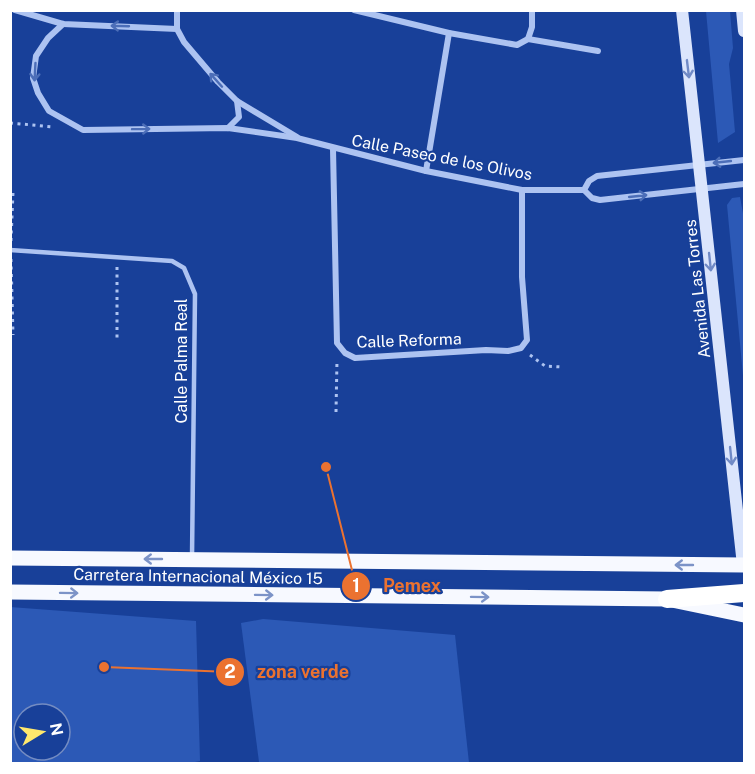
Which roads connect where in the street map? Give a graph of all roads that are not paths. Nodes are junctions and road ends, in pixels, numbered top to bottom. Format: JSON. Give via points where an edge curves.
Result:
{"nodes":[{"id":1,"x":15,"y":10,"type":"edge"},
{"id":2,"x":177,"y":10,"type":"edge"},
{"id":3,"x":354,"y":10,"type":"edge"},
{"id":4,"x":532,"y":10,"type":"edge"},
{"id":5,"x":681,"y":10,"type":"edge"},
{"id":6,"x":742,"y":10,"type":"edge"},
{"id":7,"x":63,"y":24,"type":"junction"},
{"id":8,"x":177,"y":29,"type":"junction"},
{"id":9,"x":744,"y":31,"type":"edge"},
{"id":10,"x":449,"y":33,"type":"junction"},
{"id":11,"x":528,"y":39,"type":"junction"},
{"id":12,"x":598,"y":51,"type":"dead end"},
{"id":13,"x":237,"y":101,"type":"junction"},
{"id":14,"x":228,"y":128,"type":"junction"},
{"id":15,"x":297,"y":138,"type":"junction"},
{"id":16,"x":333,"y":149,"type":"junction"},
{"id":17,"x":744,"y":160,"type":"edge"},
{"id":18,"x":700,"y":165,"type":"junction"},
{"id":19,"x":426,"y":171,"type":"junction"},
{"id":20,"x":744,"y":184,"type":"edge"},
{"id":21,"x":702,"y":188,"type":"junction"},
{"id":22,"x":522,"y":190,"type":"junction"},
{"id":23,"x":584,"y":190,"type":"junction"},
{"id":24,"x":10,"y":250,"type":"edge"},
{"id":25,"x":741,"y":519,"type":"edge"},
{"id":26,"x":10,"y":558,"type":"edge"},
{"id":27,"x":192,"y":560,"type":"junction"},
{"id":28,"x":744,"y":565,"type":"edge"},
{"id":29,"x":10,"y":592,"type":"edge"},
{"id":30,"x":744,"y":593,"type":"edge"},
{"id":31,"x":667,"y":599,"type":"junction"},
{"id":32,"x":744,"y":615,"type":"edge"}],
"edges":[{"from":1,"to":7,"type":"street"},
{"from":2,"to":8,"type":"street"},
{"from":3,"to":10,"type":"street"},
{"from":4,"to":11,"type":"street"},
{"from":5,"to":18,"type":"street","name":"Avenida Las Torres","one_way":true},
{"from":6,"to":9,"type":"street"},
{"from":8,"to":7,"type":"street","one_way":true},
{"from":7,"to":14,"type":"street","one_way":true,"via":[[36,56],[33,78],[49,111],[82,130]]},
{"from":13,"to":8,"type":"street","one_way":true},
{"from":10,"to":11,"type":"street","via":[[517,45]]},
{"from":10,"to":19,"type":"street"},
{"from":11,"to":12,"type":"street"},
{"from":13,"to":14,"type":"street","via":[[239,117]]},
{"from":13,"to":15,"type":"street"},
{"from":14,"to":15,"type":"street"},
{"from":15,"to":16,"type":"street","name":"Calle Paseo de los Olivos"},
{"from":16,"to":19,"type":"street","name":"Calle Paseo de los Olivos"},
{"from":16,"to":22,"type":"street","name":"Calle Reforma","via":[[337,344],[355,358],[521,348],[526,340]]},
{"from":17,"to":18,"type":"street","one_way":true},
{"from":18,"to":21,"type":"street","name":"Avenida Las Torres"},
{"from":18,"to":23,"type":"street","via":[[597,176]]},
{"from":19,"to":22,"type":"street","name":"Calle Paseo de los Olivos"},
{"from":20,"to":21,"type":"street","name":"Calle Paseo de los Olivos"},
{"from":23,"to":21,"type":"street","name":"Calle Paseo de los Olivos","one_way":true,"via":[[600,200]]},
{"from":21,"to":25,"type":"street","name":"Avenida Las Torres","one_way":true},
{"from":22,"to":23,"type":"street","name":"Calle Paseo de los Olivos"},
{"from":24,"to":27,"type":"lane","name":"Calle Palma Real","via":[[172,261],[184,268],[195,294]]},
{"from":25,"to":28,"type":"street","name":"Avenida Las Torres"},
{"from":27,"to":26,"type":"main road","name":"Carretera Internacional México 15","one_way":true},
{"from":28,"to":27,"type":"main road","name":"Carretera Internacional México 15","one_way":true},
{"from":29,"to":31,"type":"main road","name":"Carretera Internacional México 15","one_way":true},
{"from":30,"to":31,"type":"highway"},
{"from":31,"to":32,"type":"main road","name":"Carretera Internacional México 15"}]}
